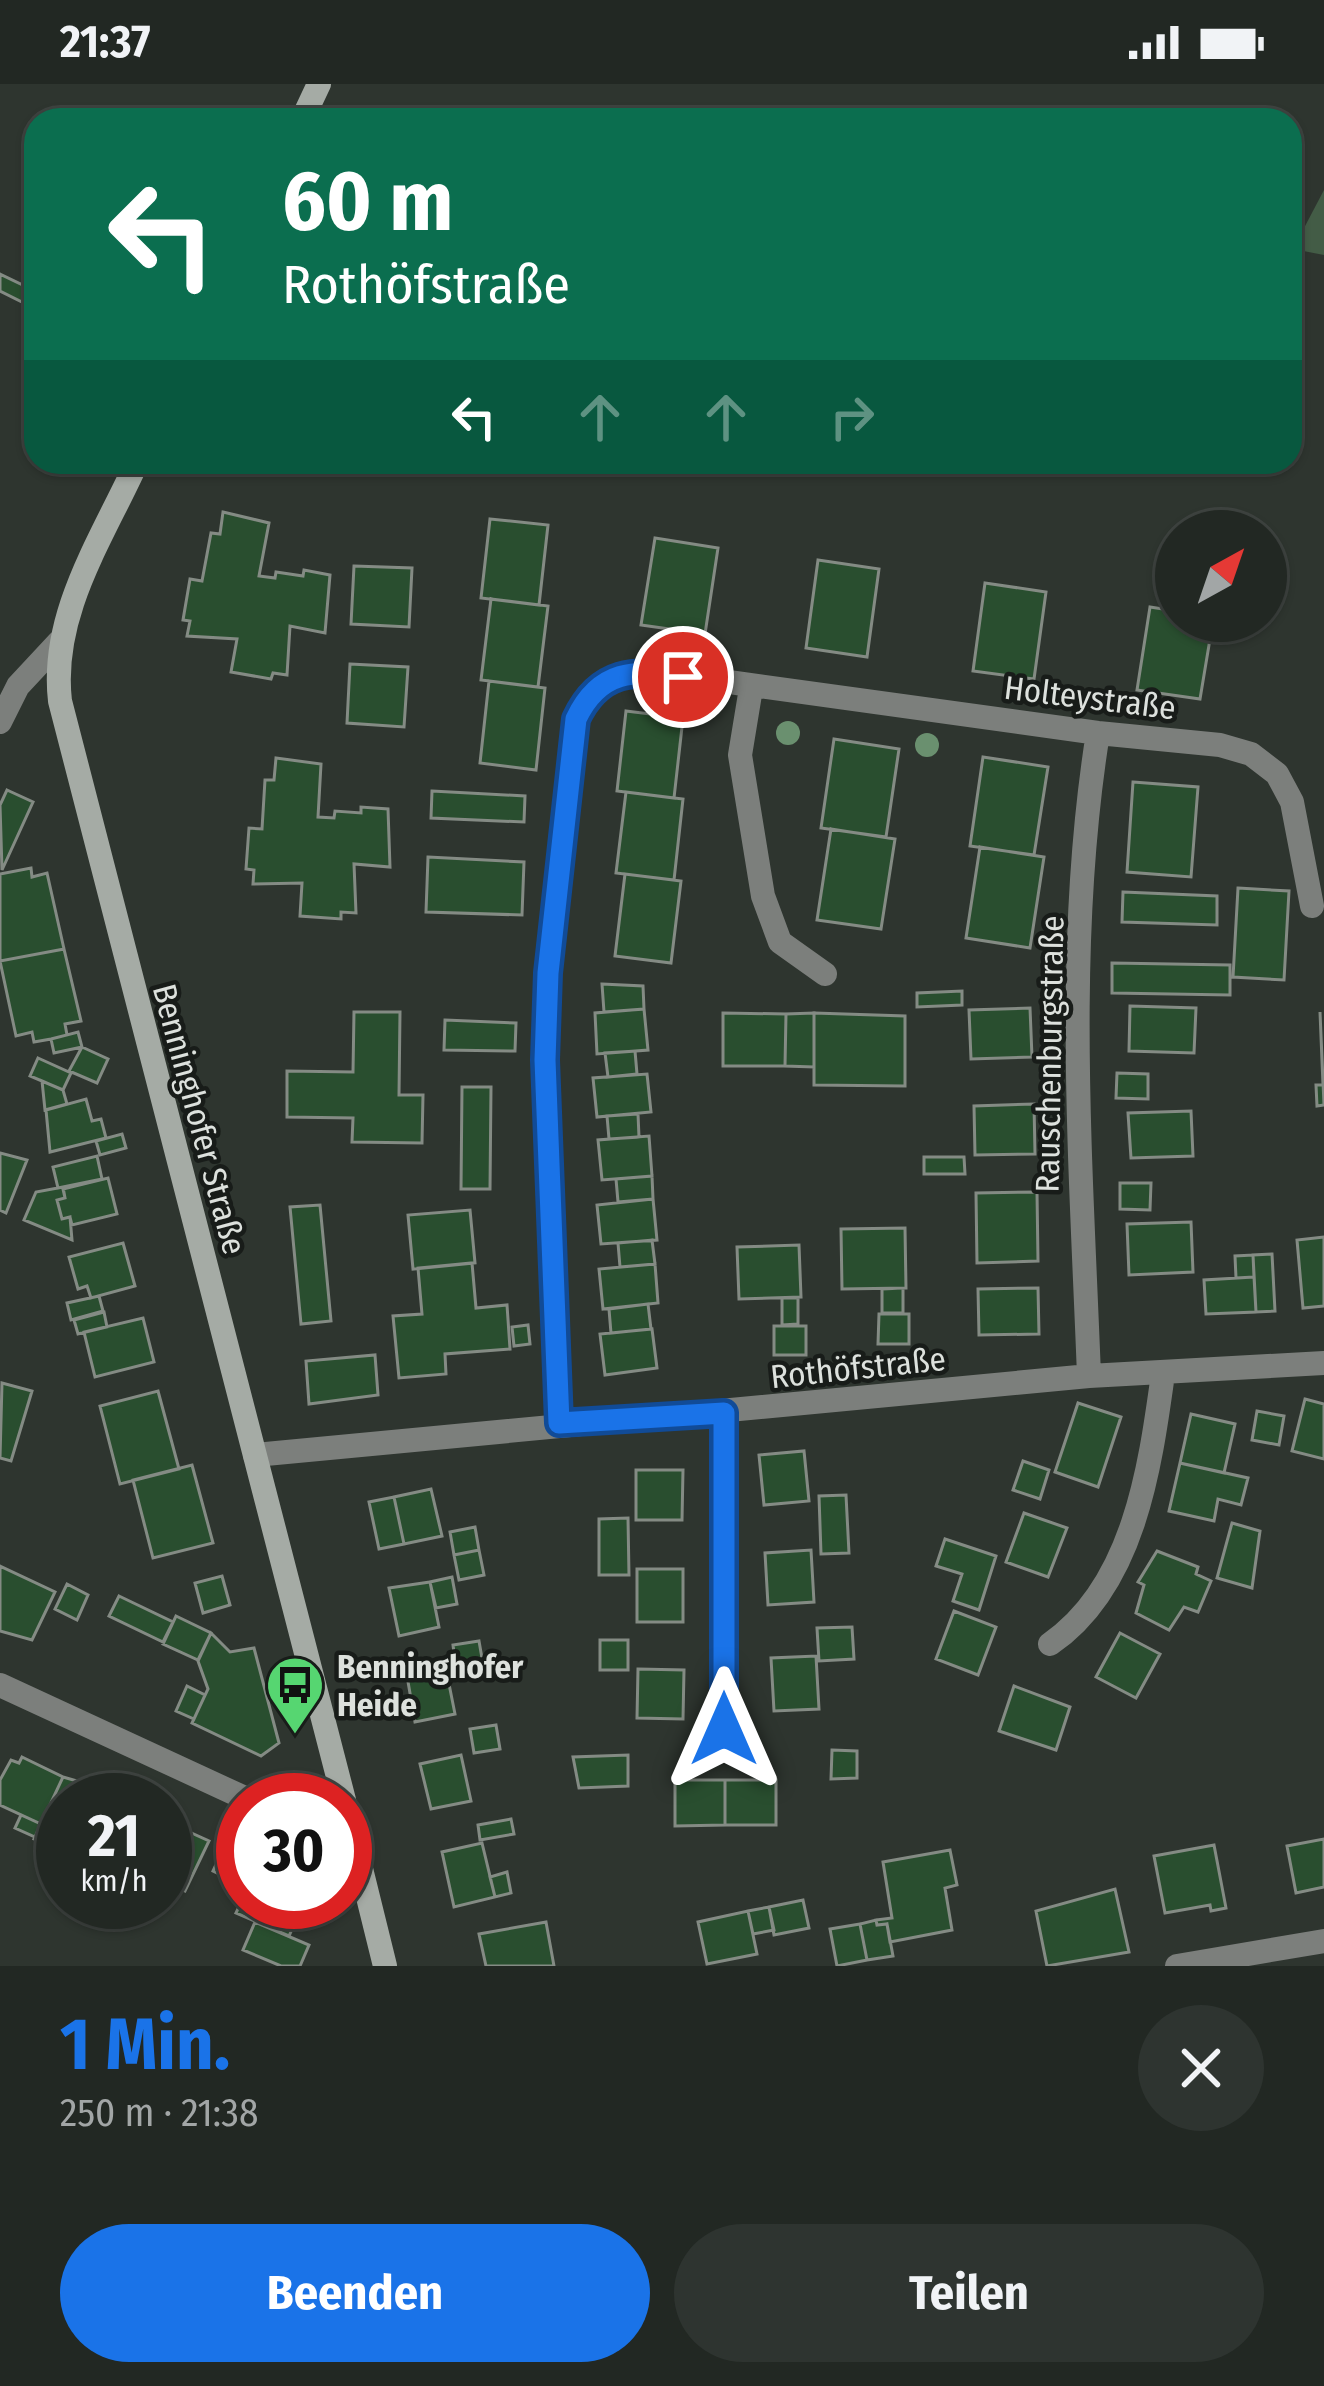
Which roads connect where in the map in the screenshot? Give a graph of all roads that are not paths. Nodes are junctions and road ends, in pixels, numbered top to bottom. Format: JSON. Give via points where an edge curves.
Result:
{"nodes":[{"id":1,"x":130,"y":474,"type":"edge"},
{"id":2,"x":59,"y":642,"type":"junction"},
{"id":3,"x":751,"y":688,"type":"junction"},
{"id":4,"x":0,"y":722,"type":"edge"},
{"id":5,"x":1098,"y":734,"type":"junction"},
{"id":6,"x":1312,"y":906,"type":"dead end"},
{"id":7,"x":825,"y":974,"type":"dead end"},
{"id":8,"x":1324,"y":1363,"type":"edge"},
{"id":9,"x":1163,"y":1374,"type":"junction"},
{"id":10,"x":1089,"y":1376,"type":"junction"},
{"id":11,"x":724,"y":1413,"type":"junction"},
{"id":12,"x":559,"y":1423,"type":"junction"},
{"id":13,"x":255,"y":1455,"type":"junction"},
{"id":14,"x":1050,"y":1644,"type":"dead end"},
{"id":15,"x":0,"y":1685,"type":"edge"},
{"id":16,"x":724,"y":1729,"type":"dead end"},
{"id":17,"x":337,"y":1773,"type":"edge"},
{"id":18,"x":216,"y":1785,"type":"edge"},
{"id":19,"x":372,"y":1911,"type":"edge"},
{"id":20,"x":1324,"y":1941,"type":"edge"},
{"id":21,"x":386,"y":1966,"type":"edge"},
{"id":22,"x":1177,"y":1966,"type":"edge"}],
"edges":[{"from":1,"to":2,"type":"main road","name":"Benninghofer Straße"},
{"from":2,"to":4,"type":"street","via":[[18,686]]},
{"from":2,"to":13,"type":"main road","name":"Benninghofer Straße","via":[[66,733]]},
{"from":3,"to":5,"type":"street","name":"Holteystraße"},
{"from":3,"to":7,"type":"street","via":[[740,755],[763,896],[780,942]]},
{"from":3,"to":12,"type":"street","name":"Holteystraße","via":[[628,672],[595,687],[576,719],[545,1060]]},
{"from":5,"to":6,"type":"street","name":"Holteystraße","via":[[1220,745],[1251,754],[1277,774],[1292,802]]},
{"from":5,"to":10,"type":"street","name":"Rauschenburgstraße","via":[[1088,795],[1077,1067]]},
{"from":8,"to":9,"type":"street","name":"Rothöfstraße"},
{"from":9,"to":10,"type":"street","name":"Rothöfstraße"},
{"from":9,"to":14,"type":"street","via":[[1151,1458],[1123,1547],[1082,1622]]},
{"from":10,"to":11,"type":"street","name":"Rothöfstraße"},
{"from":11,"to":12,"type":"street","name":"Rothöfstraße"},
{"from":11,"to":16,"type":"street"},
{"from":12,"to":13,"type":"street","name":"Rothöfstraße"},
{"from":13,"to":17,"type":"main road","name":"Benninghofer Straße"},
{"from":15,"to":18,"type":"street"},
{"from":19,"to":21,"type":"main road","name":"Benninghofer Straße"},
{"from":20,"to":22,"type":"street"}]}
